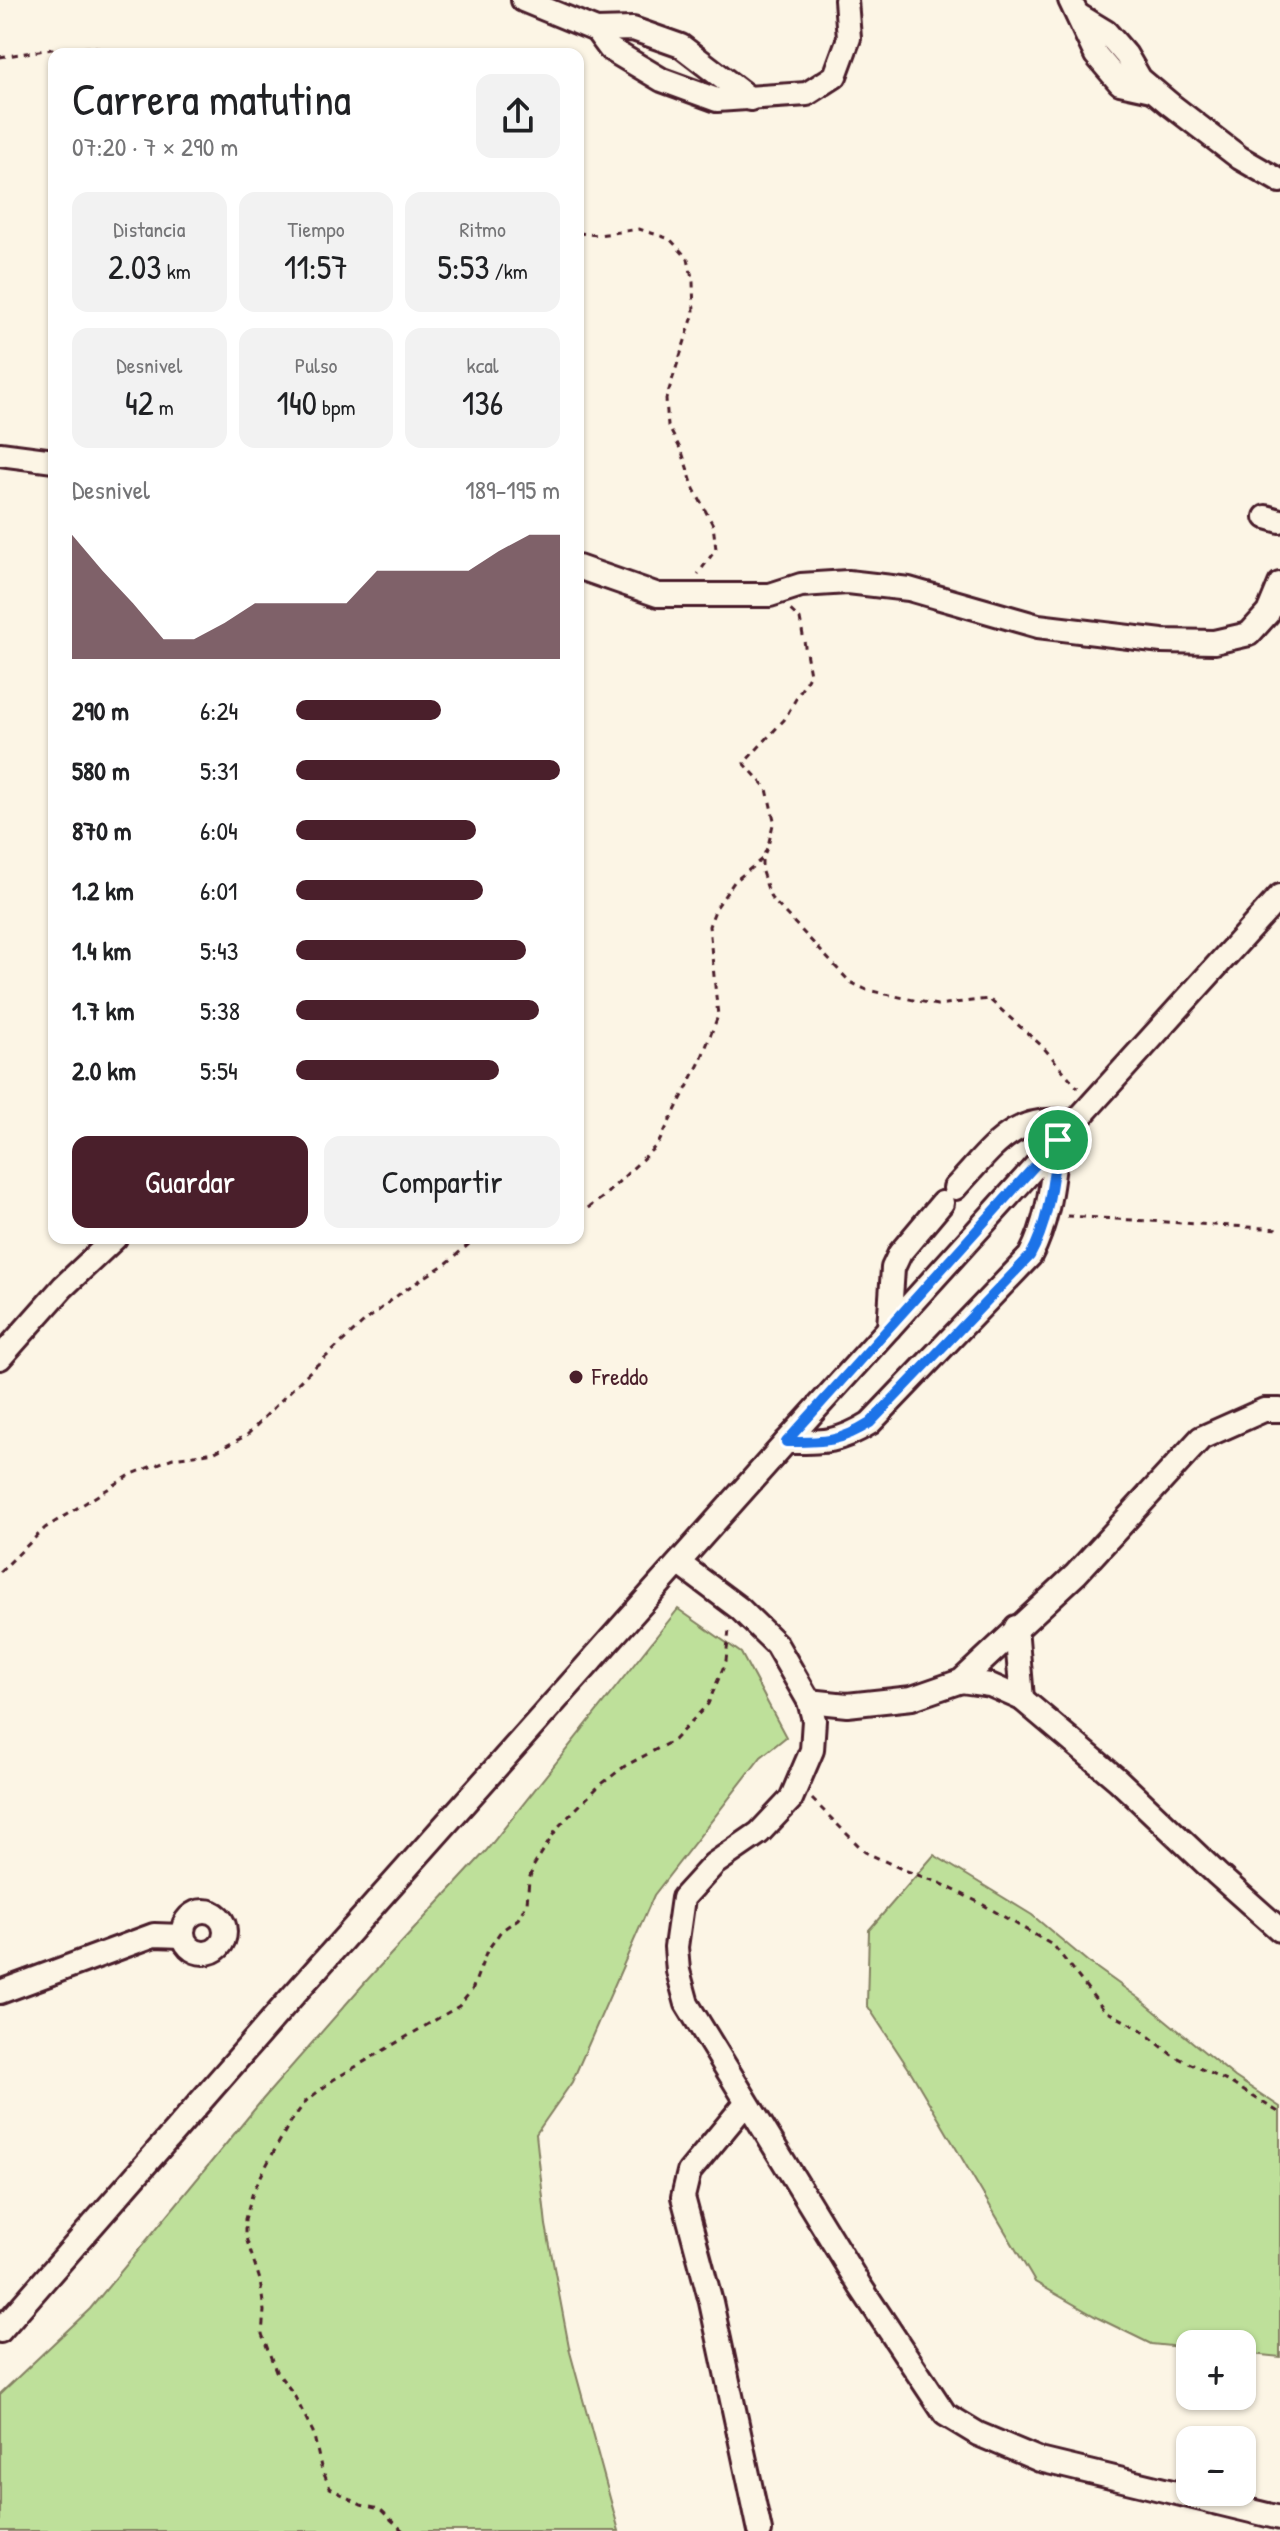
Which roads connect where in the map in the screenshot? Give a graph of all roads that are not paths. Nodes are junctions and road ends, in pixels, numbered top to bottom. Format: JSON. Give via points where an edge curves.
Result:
{"nodes":[{"id":1,"x":523,"y":0,"type":"edge"},
{"id":2,"x":846,"y":0,"type":"edge"},
{"id":3,"x":1074,"y":8,"type":"edge"},
{"id":4,"x":596,"y":30,"type":"junction"},
{"id":5,"x":750,"y":99,"type":"junction"},
{"id":6,"x":1280,"y":181,"type":"edge"},
{"id":7,"x":0,"y":454,"type":"edge"},
{"id":8,"x":48,"y":460,"type":"edge"},
{"id":9,"x":584,"y":569,"type":"edge"},
{"id":10,"x":1280,"y":584,"type":"edge"},
{"id":11,"x":1280,"y":896,"type":"edge"},
{"id":12,"x":1074,"y":1122,"type":"junction"},
{"id":13,"x":1058,"y":1140,"type":"junction"},
{"id":14,"x":109,"y":1244,"type":"edge"},
{"id":15,"x":889,"y":1328,"type":"junction"},
{"id":16,"x":0,"y":1358,"type":"edge"},
{"id":17,"x":1280,"y":1410,"type":"edge"},
{"id":18,"x":786,"y":1442,"type":"junction"},
{"id":19,"x":680,"y":1564,"type":"junction"},
{"id":20,"x":1016,"y":1627,"type":"junction"},
{"id":21,"x":961,"y":1681,"type":"junction"},
{"id":22,"x":1022,"y":1699,"type":"junction"},
{"id":23,"x":809,"y":1701,"type":"junction"},
{"id":24,"x":1280,"y":1930,"type":"edge"},
{"id":25,"x":183,"y":1936,"type":"dead end"},
{"id":26,"x":0,"y":1992,"type":"edge"},
{"id":27,"x":746,"y":2103,"type":"junction"},
{"id":28,"x":0,"y":2331,"type":"edge"},
{"id":29,"x":1280,"y":2518,"type":"edge"},
{"id":30,"x":760,"y":2531,"type":"edge"}],
"edges":[{"from":1,"to":4,"type":"street"},
{"from":2,"to":5,"type":"street","via":[[849,38],[835,76],[807,94]]},
{"from":3,"to":6,"type":"street","via":[[1096,55],[1120,83],[1154,91],[1240,158]]},
{"from":4,"to":5,"type":"street","via":[[633,29],[681,46]]},
{"from":4,"to":5,"type":"street","via":[[610,49],[662,80],[717,100]]},
{"from":7,"to":8,"type":"street"},
{"from":9,"to":10,"type":"street","via":[[658,595],[770,595],[801,585],[848,582],[909,589],[1038,626],[1162,641],[1214,642],[1249,634],[1268,613]]},
{"from":11,"to":12,"type":"street"},
{"from":12,"to":13,"type":"street"},
{"from":12,"to":15,"type":"street","via":[[1052,1119],[1014,1129],[949,1196],[893,1268]]},
{"from":13,"to":15,"type":"street"},
{"from":13,"to":18,"type":"street","via":[[1047,1214],[1030,1256],[870,1423],[848,1437]]},
{"from":14,"to":16,"type":"street"},
{"from":15,"to":18,"type":"street"},
{"from":17,"to":20,"type":"street","via":[[1264,1410],[1201,1438],[1076,1574]]},
{"from":18,"to":19,"type":"street"},
{"from":19,"to":23,"type":"street","via":[[776,1644]]},
{"from":19,"to":28,"type":"street"},
{"from":20,"to":21,"type":"street"},
{"from":20,"to":22,"type":"street"},
{"from":21,"to":22,"type":"street","via":[[990,1685]]},
{"from":21,"to":23,"type":"street","via":[[912,1698],[847,1705]]},
{"from":22,"to":24,"type":"street"},
{"from":23,"to":27,"type":"street","via":[[812,1750],[791,1799],[759,1833],[714,1864],[683,1898],[676,1947],[687,2004]]},
{"from":25,"to":26,"type":"street","via":[[154,1935]]},
{"from":27,"to":29,"type":"street","via":[[945,2414],[1040,2460]]},
{"from":27,"to":30,"type":"street","via":[[689,2172],[683,2197]]}]}
